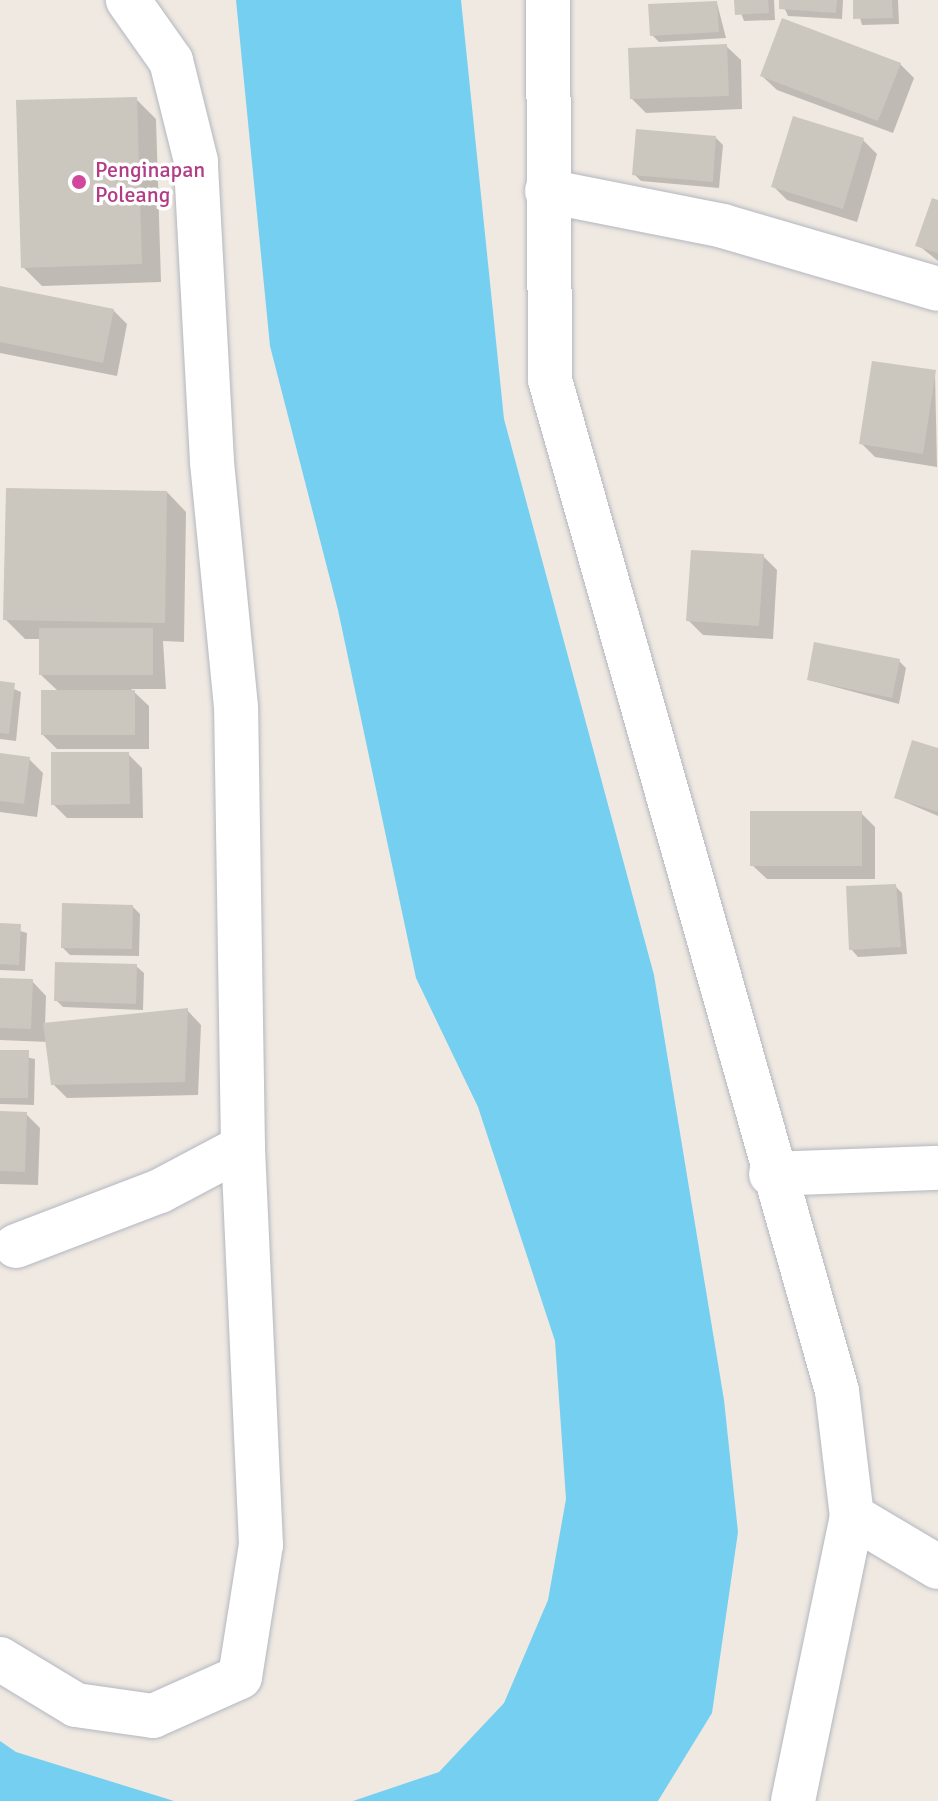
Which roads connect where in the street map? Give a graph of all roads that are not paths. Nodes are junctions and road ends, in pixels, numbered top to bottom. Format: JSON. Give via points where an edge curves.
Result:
{"nodes":[{"id":1,"x":128,"y":0,"type":"edge"},
{"id":2,"x":548,"y":0,"type":"edge"},
{"id":3,"x":547,"y":191,"type":"junction"},
{"id":4,"x":938,"y":289,"type":"edge"},
{"id":5,"x":243,"y":1147,"type":"junction"},
{"id":6,"x":938,"y":1168,"type":"edge"},
{"id":7,"x":771,"y":1174,"type":"junction"},
{"id":8,"x":16,"y":1246,"type":"dead end"},
{"id":9,"x":852,"y":1516,"type":"junction"},
{"id":10,"x":938,"y":1567,"type":"edge"},
{"id":11,"x":0,"y":1659,"type":"edge"},
{"id":12,"x":793,"y":1801,"type":"edge"}],
"edges":[{"from":1,"to":5,"type":"street","via":[[171,61],[196,161],[212,461],[236,707]]},
{"from":2,"to":3,"type":"street"},
{"from":3,"to":4,"type":"street","via":[[723,226]]},
{"from":3,"to":7,"type":"street","via":[[550,380]]},
{"from":5,"to":8,"type":"street","via":[[160,1191]]},
{"from":5,"to":11,"type":"street","via":[[261,1545],[240,1677],[153,1716],[76,1705]]},
{"from":6,"to":7,"type":"street"},
{"from":7,"to":9,"type":"street","via":[[837,1391]]},
{"from":9,"to":10,"type":"street"},
{"from":9,"to":12,"type":"street"}]}
